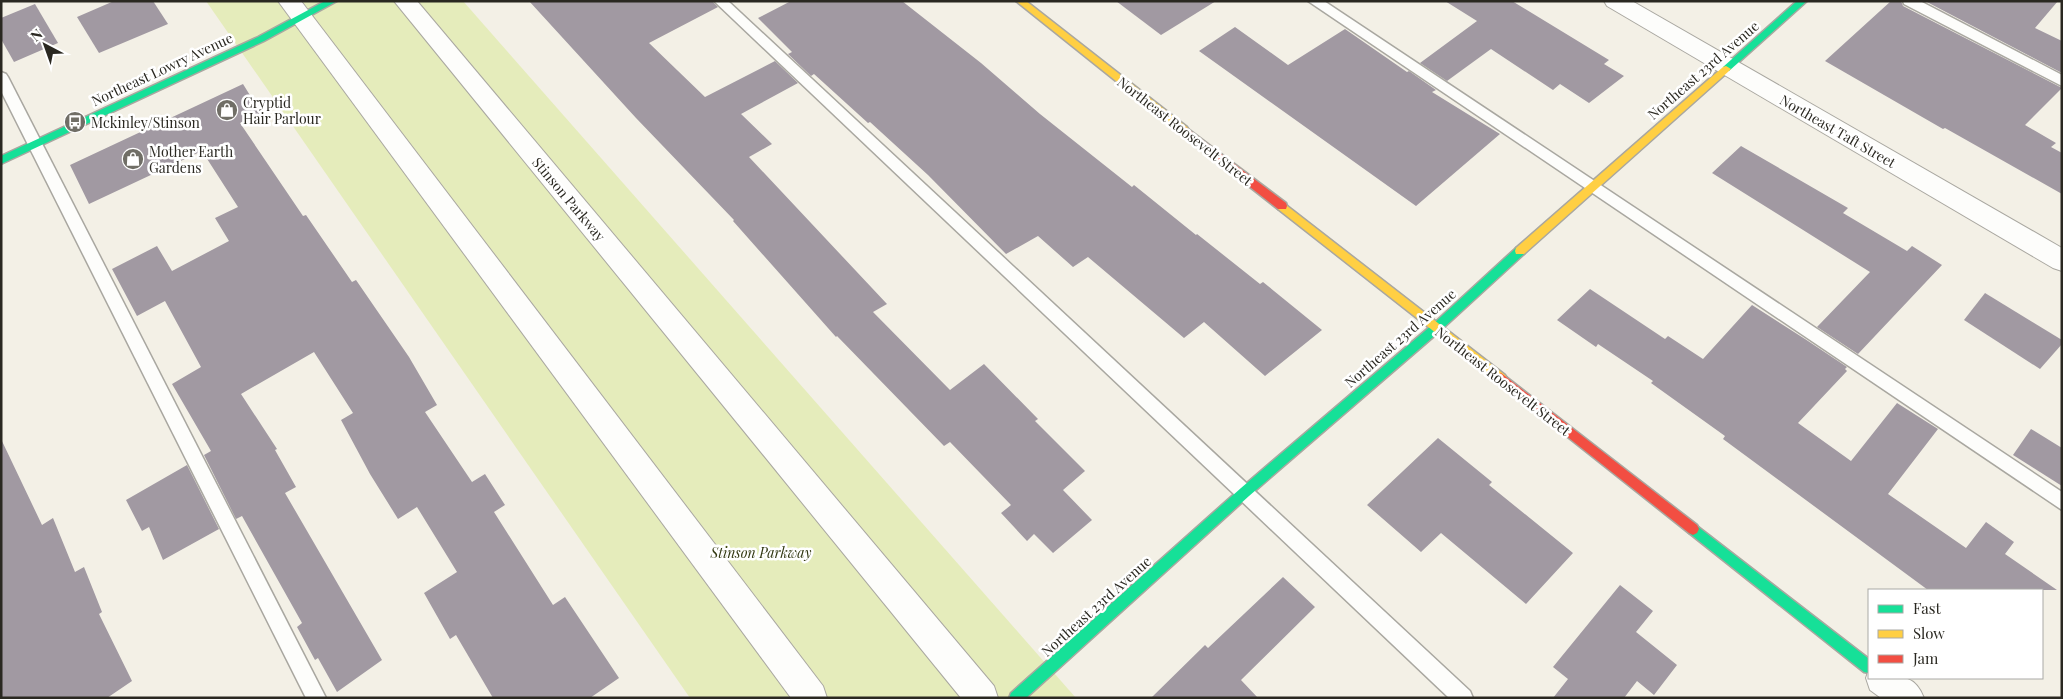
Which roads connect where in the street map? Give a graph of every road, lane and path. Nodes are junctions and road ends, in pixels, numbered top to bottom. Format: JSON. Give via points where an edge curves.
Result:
{"nodes":[{"id":1,"x":333,"y":1,"type":"edge"},
{"id":2,"x":405,"y":1,"type":"edge"},
{"id":3,"x":720,"y":1,"type":"edge"},
{"id":4,"x":1020,"y":1,"type":"edge"},
{"id":5,"x":1314,"y":1,"type":"edge"},
{"id":6,"x":1615,"y":1,"type":"edge"},
{"id":7,"x":1803,"y":1,"type":"edge"},
{"id":8,"x":1909,"y":1,"type":"edge"},
{"id":9,"x":295,"y":9,"type":"edge"},
{"id":10,"x":1728,"y":68,"type":"junction"},
{"id":11,"x":1,"y":77,"type":"edge"},
{"id":12,"x":2062,"y":82,"type":"edge"},
{"id":13,"x":37,"y":144,"type":"junction"},
{"id":14,"x":1,"y":160,"type":"edge"},
{"id":15,"x":1591,"y":188,"type":"junction"},
{"id":16,"x":2062,"y":261,"type":"edge"},
{"id":17,"x":1436,"y":328,"type":"junction"},
{"id":18,"x":1245,"y":492,"type":"junction"},
{"id":19,"x":2062,"y":502,"type":"edge"},
{"id":20,"x":1868,"y":667,"type":"edge"},
{"id":21,"x":1883,"y":679,"type":"edge"},
{"id":22,"x":316,"y":698,"type":"edge"},
{"id":23,"x":811,"y":698,"type":"edge"},
{"id":24,"x":982,"y":698,"type":"edge"},
{"id":25,"x":1016,"y":698,"type":"edge"},
{"id":26,"x":1463,"y":698,"type":"edge"},
{"id":27,"x":1908,"y":698,"type":"edge"}],
"edges":[{"from":1,"to":9,"type":"street","name":"Northeast Lowry Avenue"},
{"from":2,"to":24,"type":"street","name":"Stinson Parkway"},
{"from":3,"to":18,"type":"lane"},
{"from":4,"to":17,"type":"street","name":"Northeast Roosevelt Street"},
{"from":5,"to":15,"type":"lane"},
{"from":6,"to":10,"type":"street","name":"Northeast Taft Street"},
{"from":7,"to":10,"type":"street","name":"Northeast 23rd Avenue"},
{"from":8,"to":12,"type":"lane"},
{"from":9,"to":13,"type":"street","name":"Northeast Lowry Avenue","via":[[261,39]]},
{"from":9,"to":23,"type":"street"},
{"from":10,"to":15,"type":"street","name":"Northeast 23rd Avenue"},
{"from":10,"to":16,"type":"street","name":"Northeast Taft Street"},
{"from":11,"to":13,"type":"lane"},
{"from":13,"to":14,"type":"street","name":"Northeast Lowry Avenue"},
{"from":13,"to":22,"type":"lane"},
{"from":15,"to":17,"type":"street","name":"Northeast 23rd Avenue"},
{"from":15,"to":19,"type":"lane"},
{"from":17,"to":18,"type":"street","name":"Northeast 23rd Avenue"},
{"from":17,"to":20,"type":"street","name":"Northeast Roosevelt Street"},
{"from":18,"to":25,"type":"street","name":"Northeast 23rd Avenue"},
{"from":18,"to":26,"type":"lane"},
{"from":21,"to":27,"type":"street"}]}
